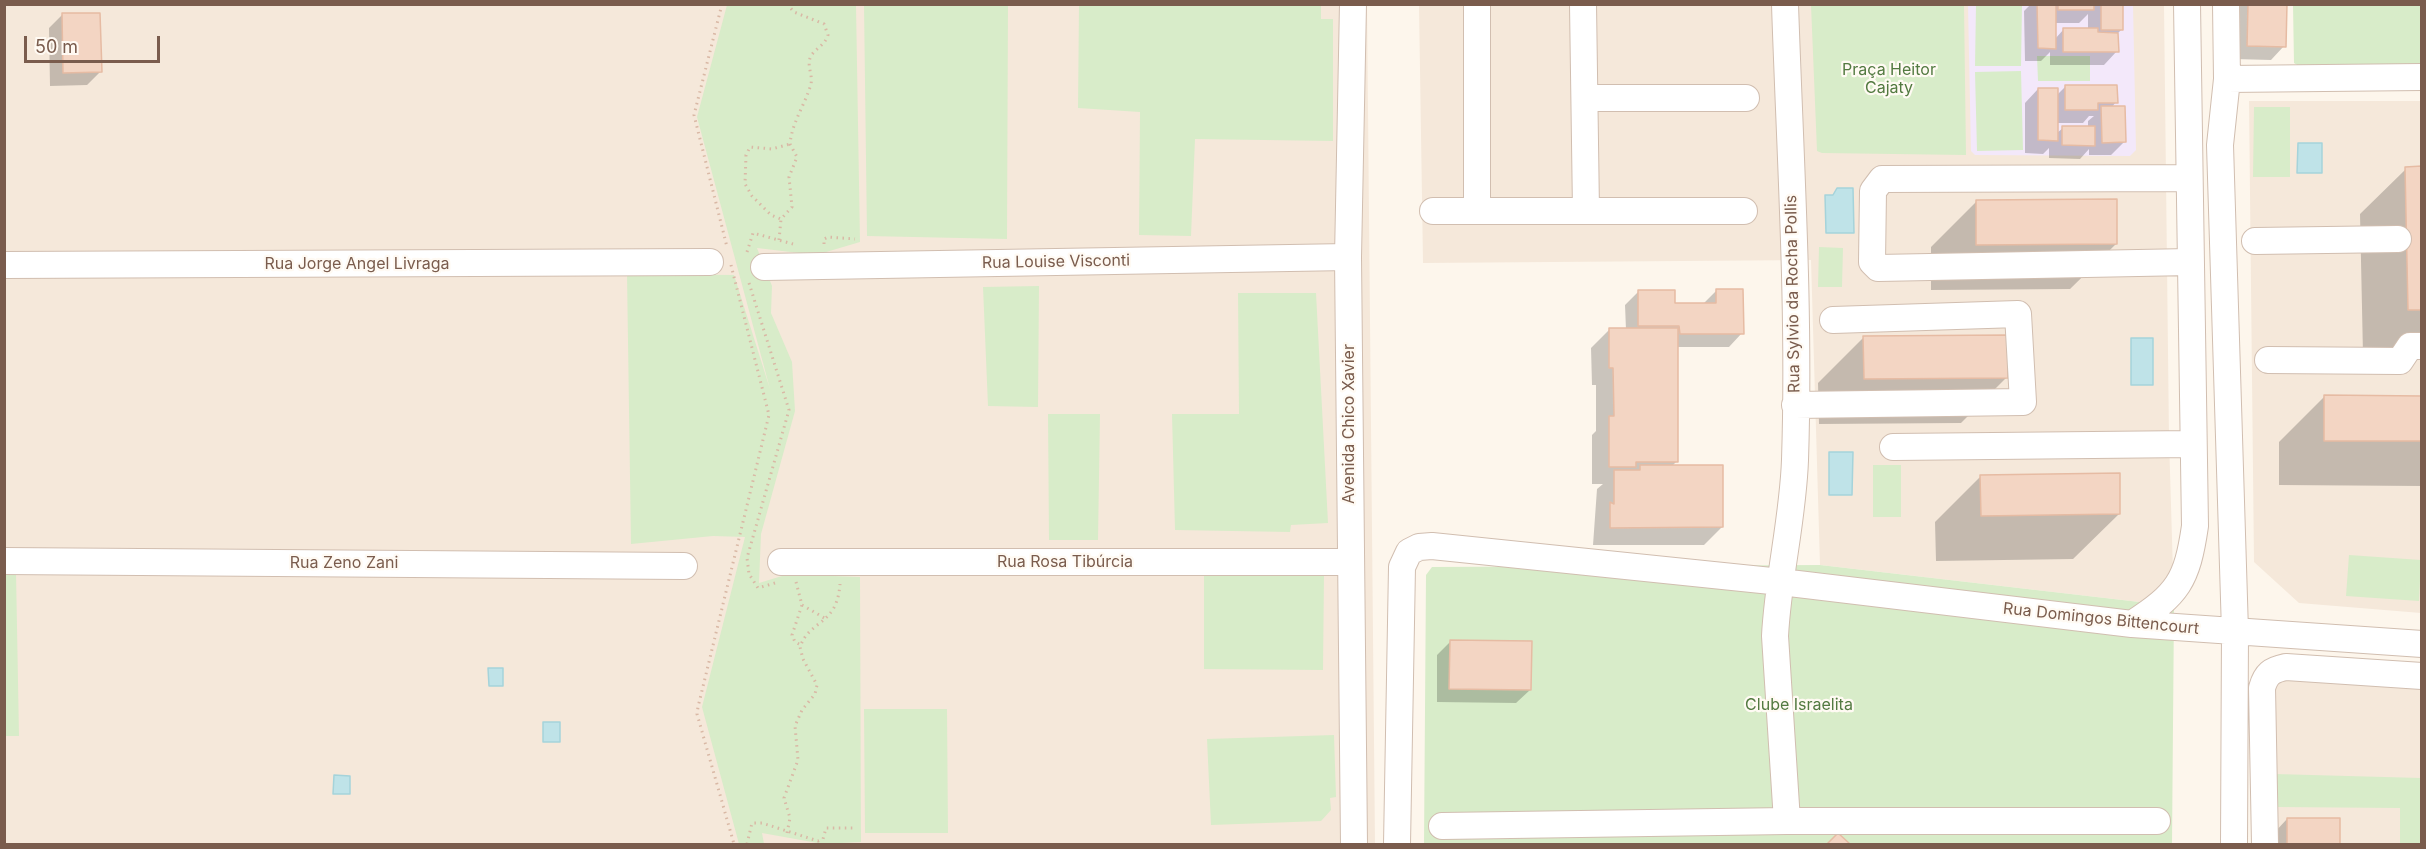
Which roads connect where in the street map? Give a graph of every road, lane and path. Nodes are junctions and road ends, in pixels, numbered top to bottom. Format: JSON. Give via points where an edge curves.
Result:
{"nodes":[{"id":1,"x":722,"y":4,"type":"edge"},
{"id":2,"x":787,"y":4,"type":"edge"},
{"id":3,"x":1353,"y":4,"type":"edge"},
{"id":4,"x":1477,"y":4,"type":"edge"},
{"id":5,"x":1583,"y":4,"type":"edge"},
{"id":6,"x":1785,"y":4,"type":"edge"},
{"id":7,"x":2187,"y":4,"type":"edge"},
{"id":8,"x":2226,"y":4,"type":"edge"},
{"id":9,"x":2421,"y":77,"type":"edge"},
{"id":10,"x":2228,"y":79,"type":"junction"},
{"id":11,"x":1585,"y":98,"type":"junction"},
{"id":12,"x":1746,"y":98,"type":"dead end"},
{"id":13,"x":790,"y":144,"type":"junction"},
{"id":14,"x":2189,"y":178,"type":"junction"},
{"id":15,"x":1477,"y":210,"type":"junction"},
{"id":16,"x":1433,"y":211,"type":"dead end"},
{"id":17,"x":1586,"y":211,"type":"junction"},
{"id":18,"x":1744,"y":211,"type":"dead end"},
{"id":19,"x":781,"y":219,"type":"junction"},
{"id":20,"x":2223,"y":234,"type":"junction"},
{"id":21,"x":855,"y":239,"type":"dead end"},
{"id":22,"x":2398,"y":239,"type":"dead end"},
{"id":23,"x":779,"y":240,"type":"junction"},
{"id":24,"x":2255,"y":241,"type":"junction"},
{"id":25,"x":798,"y":245,"type":"dead end"},
{"id":26,"x":822,"y":249,"type":"dead end"},
{"id":27,"x":1348,"y":257,"type":"junction"},
{"id":28,"x":710,"y":262,"type":"dead end"},
{"id":29,"x":2190,"y":262,"type":"junction"},
{"id":30,"x":2224,"y":262,"type":"junction"},
{"id":31,"x":4,"y":265,"type":"edge"},
{"id":32,"x":752,"y":266,"type":"junction"},
{"id":33,"x":1833,"y":320,"type":"dead end"},
{"id":34,"x":2421,"y":346,"type":"edge"},
{"id":35,"x":2268,"y":360,"type":"dead end"},
{"id":36,"x":1795,"y":405,"type":"junction"},
{"id":37,"x":2193,"y":444,"type":"junction"},
{"id":38,"x":1893,"y":447,"type":"dead end"},
{"id":39,"x":4,"y":561,"type":"edge"},
{"id":40,"x":1350,"y":562,"type":"junction"},
{"id":41,"x":684,"y":566,"type":"dead end"},
{"id":42,"x":787,"y":573,"type":"junction"},
{"id":43,"x":834,"y":581,"type":"dead end"},
{"id":44,"x":840,"y":582,"type":"junction"},
{"id":45,"x":849,"y":582,"type":"dead end"},
{"id":46,"x":1781,"y":582,"type":"junction"},
{"id":47,"x":802,"y":605,"type":"junction"},
{"id":48,"x":826,"y":620,"type":"junction"},
{"id":49,"x":2132,"y":624,"type":"junction"},
{"id":50,"x":2235,"y":631,"type":"junction"},
{"id":51,"x":2421,"y":644,"type":"edge"},
{"id":52,"x":801,"y":645,"type":"junction"},
{"id":53,"x":2421,"y":676,"type":"edge"},
{"id":54,"x":2157,"y":820,"type":"dead end"},
{"id":55,"x":1787,"y":821,"type":"junction"},
{"id":56,"x":1442,"y":826,"type":"dead end"},
{"id":57,"x":856,"y":828,"type":"dead end"},
{"id":58,"x":787,"y":833,"type":"junction"},
{"id":59,"x":735,"y":844,"type":"edge"},
{"id":60,"x":747,"y":844,"type":"edge"},
{"id":61,"x":1354,"y":844,"type":"edge"},
{"id":62,"x":1397,"y":844,"type":"edge"},
{"id":63,"x":2234,"y":844,"type":"edge"},
{"id":64,"x":2265,"y":844,"type":"edge"}],
"edges":[{"from":1,"to":59,"type":"path","via":[[694,121],[769,416],[698,707]]},
{"from":2,"to":13,"type":"path","via":[[794,12],[824,24],[828,35],[811,56],[811,84],[805,106],[792,128]]},
{"from":3,"to":27,"type":"street","name":"Avenida Chico Xavier"},
{"from":4,"to":15,"type":"street"},
{"from":5,"to":11,"type":"street"},
{"from":6,"to":36,"type":"street","name":"Rua Sylvio da Rocha Pollis"},
{"from":7,"to":14,"type":"street"},
{"from":8,"to":10,"type":"street"},
{"from":9,"to":10,"type":"street"},
{"from":10,"to":20,"type":"street","via":[[2220,145]]},
{"from":11,"to":12,"type":"street"},
{"from":11,"to":17,"type":"street"},
{"from":13,"to":19,"type":"path","via":[[797,157],[789,177],[792,207]]},
{"from":13,"to":19,"type":"path","via":[[772,149],[750,147],[746,155],[745,184],[749,192]]},
{"from":14,"to":29,"type":"street"},
{"from":14,"to":29,"type":"street","via":[[1882,179],[1873,191],[1872,262],[1878,268]]},
{"from":15,"to":16,"type":"street"},
{"from":15,"to":17,"type":"street"},
{"from":17,"to":18,"type":"street"},
{"from":19,"to":23,"type":"path"},
{"from":20,"to":24,"type":"street"},
{"from":20,"to":30,"type":"street"},
{"from":21,"to":26,"type":"path","via":[[825,238]]},
{"from":22,"to":24,"type":"street"},
{"from":23,"to":25,"type":"path"},
{"from":23,"to":32,"type":"path","via":[[753,232]]},
{"from":24,"to":30,"type":"street"},
{"from":27,"to":32,"type":"street","name":"Rua Louise Visconti"},
{"from":27,"to":40,"type":"street","name":"Avenida Chico Xavier"},
{"from":28,"to":31,"type":"street","name":"Rua Jorge Angel Livraga"},
{"from":29,"to":37,"type":"street"},
{"from":30,"to":50,"type":"street"},
{"from":32,"to":42,"type":"path","via":[[789,410],[747,558],[749,574],[758,588]]},
{"from":33,"to":36,"type":"street","via":[[2018,314],[2023,402]]},
{"from":34,"to":35,"type":"street","via":[[2410,346],[2400,361]]},
{"from":36,"to":46,"type":"street","name":"Rua Sylvio da Rocha Pollis","via":[[1794,491]]},
{"from":37,"to":38,"type":"street"},
{"from":37,"to":49,"type":"street","via":[[2195,525],[2190,558],[2181,582],[2163,604]]},
{"from":39,"to":41,"type":"street","name":"Rua Zeno Zani"},
{"from":40,"to":42,"type":"street","name":"Rua Rosa Tibúrcia"},
{"from":40,"to":61,"type":"street","name":"Avenida Chico Xavier"},
{"from":42,"to":47,"type":"path"},
{"from":43,"to":44,"type":"path"},
{"from":44,"to":45,"type":"path"},
{"from":44,"to":48,"type":"path","via":[[835,608]]},
{"from":46,"to":49,"type":"street","name":"Rua Domingos Bittencourt"},
{"from":46,"to":55,"type":"street","name":"Rua Sylvio da Rocha Pollis","via":[[1775,636]]},
{"from":46,"to":62,"type":"street","via":[[1432,546],[1409,552],[1402,567]]},
{"from":47,"to":48,"type":"path"},
{"from":47,"to":52,"type":"path","via":[[792,634]]},
{"from":48,"to":52,"type":"path","via":[[811,630]]},
{"from":49,"to":50,"type":"street","name":"Rua Domingos Bittencourt"},
{"from":50,"to":51,"type":"street","name":"Rua Domingos Bittencourt"},
{"from":50,"to":63,"type":"street"},
{"from":52,"to":58,"type":"path","via":[[803,659],[818,685],[795,726],[798,760],[784,798],[790,818]]},
{"from":53,"to":64,"type":"street","via":[[2286,667],[2272,670],[2262,688]]},
{"from":54,"to":55,"type":"street"},
{"from":55,"to":56,"type":"street"},
{"from":57,"to":58,"type":"path","via":[[826,828],[824,839],[818,841]]},
{"from":58,"to":60,"type":"path","via":[[752,823]]}]}
